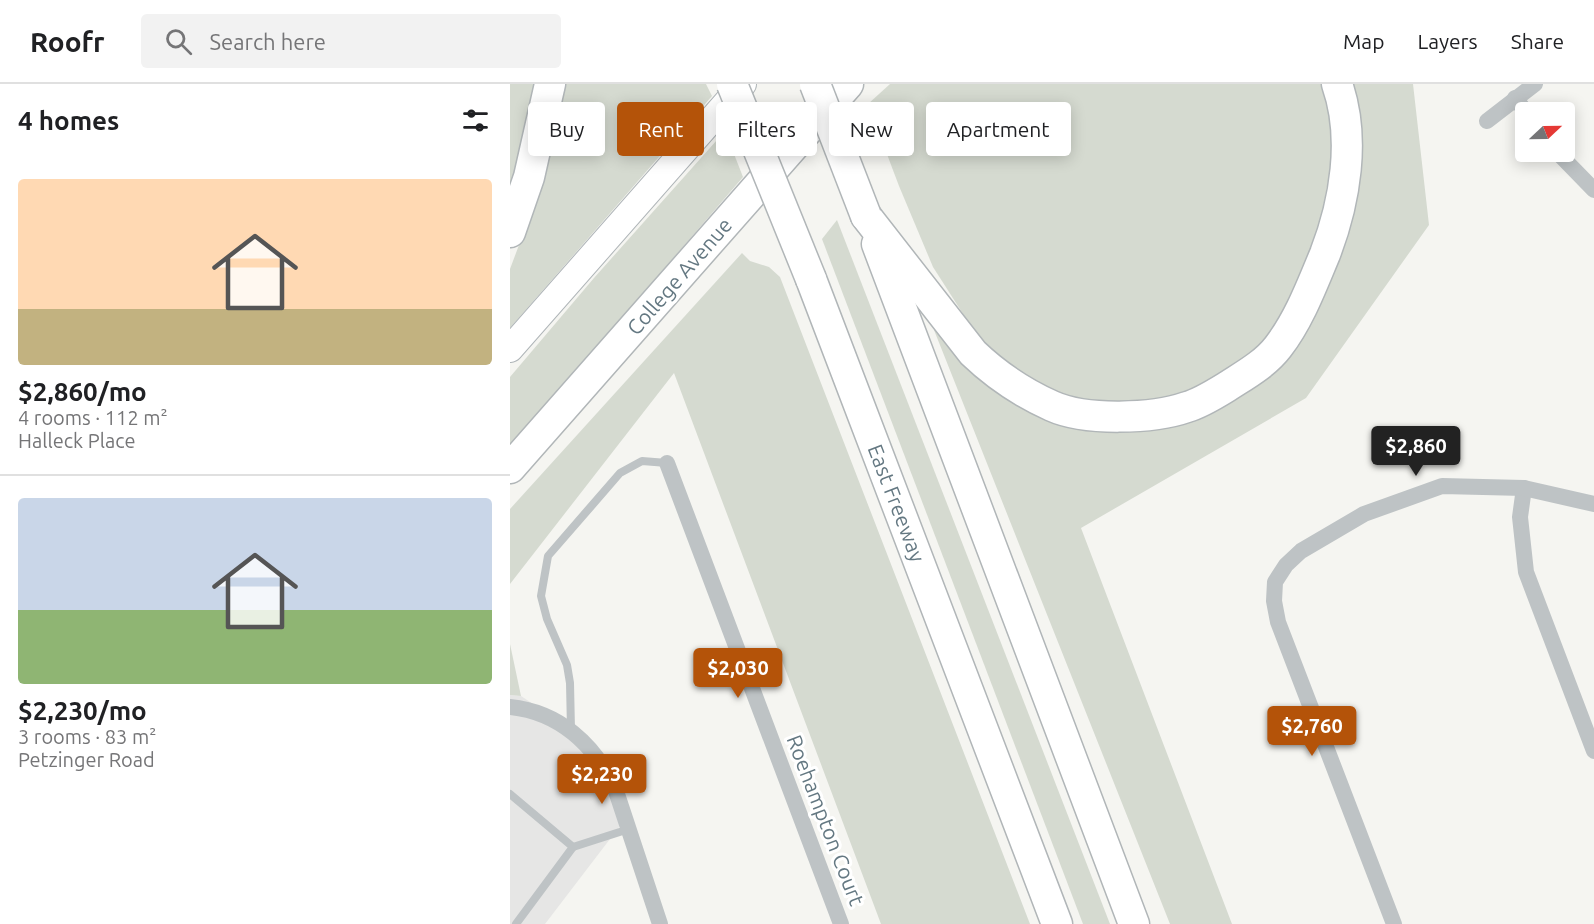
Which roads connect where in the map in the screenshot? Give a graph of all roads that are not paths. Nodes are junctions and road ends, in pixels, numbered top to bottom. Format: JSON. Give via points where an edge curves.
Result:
{"nodes":[{"id":1,"x":550,"y":84,"type":"edge"},
{"id":2,"x":732,"y":84,"type":"edge"},
{"id":3,"x":743,"y":84,"type":"edge"},
{"id":4,"x":815,"y":84,"type":"edge"},
{"id":5,"x":848,"y":84,"type":"edge"},
{"id":6,"x":1337,"y":84,"type":"edge"},
{"id":7,"x":1535,"y":84,"type":"edge"},
{"id":8,"x":1515,"y":99,"type":"junction"},
{"id":9,"x":1518,"y":102,"type":"edge"},
{"id":10,"x":1487,"y":121,"type":"dead end"},
{"id":11,"x":1567,"y":162,"type":"edge"},
{"id":12,"x":1594,"y":190,"type":"edge"},
{"id":13,"x":866,"y":216,"type":"junction"},
{"id":14,"x":510,"y":232,"type":"edge"},
{"id":15,"x":510,"y":349,"type":"edge"},
{"id":16,"x":668,"y":463,"type":"joint"},
{"id":17,"x":510,"y":468,"type":"edge"},
{"id":18,"x":1524,"y":488,"type":"junction"},
{"id":19,"x":1594,"y":504,"type":"edge"},
{"id":20,"x":510,"y":707,"type":"edge"},
{"id":21,"x":571,"y":729,"type":"junction"},
{"id":22,"x":1594,"y":751,"type":"edge"},
{"id":23,"x":510,"y":794,"type":"edge"},
{"id":24,"x":628,"y":829,"type":"junction"},
{"id":25,"x":573,"y":847,"type":"junction"},
{"id":26,"x":516,"y":924,"type":"edge"},
{"id":27,"x":660,"y":924,"type":"edge"},
{"id":28,"x":841,"y":924,"type":"edge"},
{"id":29,"x":1057,"y":924,"type":"edge"},
{"id":30,"x":1134,"y":924,"type":"edge"},
{"id":31,"x":1394,"y":924,"type":"edge"}],
"edges":[{"from":1,"to":14,"type":"highway","via":[[529,177]]},
{"from":2,"to":29,"type":"highway","name":"East Freeway","bridge":true,"via":[[811,279]]},
{"from":3,"to":15,"type":"main road"},
{"from":4,"to":13,"type":"highway","bridge":true},
{"from":5,"to":17,"type":"highway","name":"College Avenue"},
{"from":6,"to":13,"type":"highway","via":[[1346,126],[1346,164],[1332,234],[1309,293],[1277,348],[1250,372],[1187,407],[1128,417],[1079,413],[1054,407],[1014,385],[973,353]]},
{"from":7,"to":8,"type":"street"},
{"from":8,"to":9,"type":"street"},
{"from":8,"to":10,"type":"street"},
{"from":11,"to":12,"type":"street"},
{"from":13,"to":30,"type":"highway"},
{"from":16,"to":21,"type":"lane","via":[[642,461],[620,473],[548,555],[541,596],[567,665]]},
{"from":16,"to":28,"type":"street","name":"Roehampton Court"},
{"from":18,"to":19,"type":"street"},
{"from":18,"to":22,"type":"street","via":[[1520,517],[1526,572]]},
{"from":18,"to":31,"type":"street","via":[[1442,486],[1365,514],[1301,552],[1275,582],[1278,622]]},
{"from":20,"to":21,"type":"street","via":[[548,716]]},
{"from":21,"to":24,"type":"street","via":[[606,768]]},
{"from":23,"to":25,"type":"lane"},
{"from":24,"to":25,"type":"lane"},
{"from":24,"to":27,"type":"street"},
{"from":25,"to":26,"type":"lane"}]}
